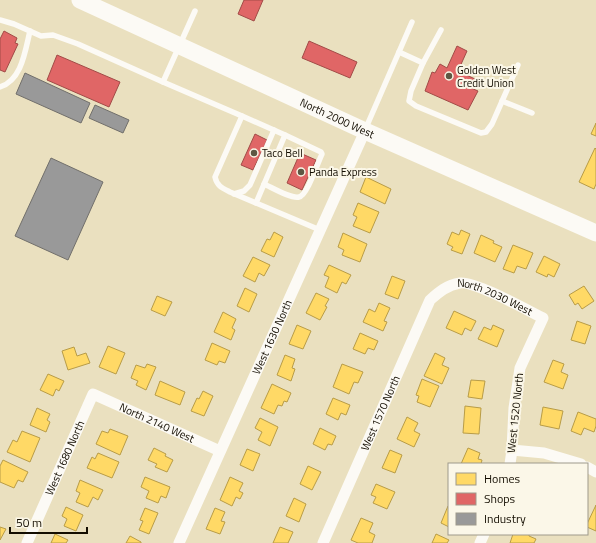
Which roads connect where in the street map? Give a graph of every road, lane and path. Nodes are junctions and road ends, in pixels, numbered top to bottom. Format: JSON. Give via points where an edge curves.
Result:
{"nodes":[{"id":1,"x":80,"y":0,"type":"edge"},
{"id":2,"x":195,"y":11,"type":"dead end"},
{"id":3,"x":0,"y":20,"type":"edge"},
{"id":4,"x":412,"y":22,"type":"dead end"},
{"id":5,"x":441,"y":30,"type":"dead end"},
{"id":6,"x":30,"y":31,"type":"junction"},
{"id":7,"x":180,"y":46,"type":"junction"},
{"id":8,"x":399,"y":52,"type":"junction"},
{"id":9,"x":423,"y":63,"type":"junction"},
{"id":10,"x":518,"y":66,"type":"dead end"},
{"id":11,"x":163,"y":82,"type":"junction"},
{"id":12,"x":0,"y":87,"type":"edge"},
{"id":13,"x":502,"y":101,"type":"junction"},
{"id":14,"x":532,"y":113,"type":"dead end"},
{"id":15,"x":242,"y":116,"type":"junction"},
{"id":16,"x":274,"y":130,"type":"junction"},
{"id":17,"x":365,"y":130,"type":"junction"},
{"id":18,"x":285,"y":135,"type":"junction"},
{"id":19,"x":264,"y":184,"type":"junction"},
{"id":20,"x":234,"y":194,"type":"junction"},
{"id":21,"x":256,"y":203,"type":"junction"},
{"id":22,"x":320,"y":230,"type":"junction"},
{"id":23,"x":596,"y":233,"type":"edge"},
{"id":24,"x":444,"y":288,"type":"joint"},
{"id":25,"x":543,"y":318,"type":"joint"},
{"id":26,"x":93,"y":394,"type":"joint"},
{"id":27,"x":220,"y":450,"type":"junction"},
{"id":28,"x":512,"y":450,"type":"junction"},
{"id":29,"x":510,"y":463,"type":"edge"},
{"id":30,"x":578,"y":463,"type":"edge"},
{"id":31,"x":27,"y":543,"type":"edge"},
{"id":32,"x":179,"y":543,"type":"edge"},
{"id":33,"x":323,"y":543,"type":"edge"}],
"edges":[{"from":1,"to":7,"type":"main road","name":"North 2000 West"},
{"from":2,"to":7,"type":"lane"},
{"from":3,"to":6,"type":"lane"},
{"from":4,"to":8,"type":"lane"},
{"from":5,"to":9,"type":"lane"},
{"from":6,"to":11,"type":"lane","via":[[40,36],[53,35],[78,44]]},
{"from":6,"to":12,"type":"lane","via":[[24,58],[16,76]]},
{"from":7,"to":11,"type":"lane"},
{"from":7,"to":17,"type":"main road","name":"North 2000 West"},
{"from":8,"to":9,"type":"lane"},
{"from":8,"to":17,"type":"lane"},
{"from":9,"to":13,"type":"lane","via":[[408,101],[416,106],[481,133],[486,132],[492,124]]},
{"from":10,"to":13,"type":"lane"},
{"from":11,"to":15,"type":"lane"},
{"from":13,"to":14,"type":"lane"},
{"from":15,"to":16,"type":"lane"},
{"from":15,"to":20,"type":"lane","via":[[215,177],[219,186]]},
{"from":16,"to":18,"type":"lane"},
{"from":16,"to":20,"type":"lane","via":[[250,185],[244,191]]},
{"from":17,"to":22,"type":"street","name":"West 1630 North"},
{"from":17,"to":23,"type":"main road","name":"North 2000 West"},
{"from":18,"to":19,"type":"lane"},
{"from":18,"to":19,"type":"lane","via":[[320,150],[322,154],[311,180],[304,195],[299,197],[293,197]]},
{"from":19,"to":21,"type":"lane"},
{"from":20,"to":21,"type":"lane"},
{"from":21,"to":22,"type":"lane"},
{"from":22,"to":27,"type":"street","name":"West 1630 North"},
{"from":24,"to":25,"type":"street","name":"North 2030 West","via":[[461,283],[479,287]]},
{"from":24,"to":33,"type":"street","name":"West 1570 North","via":[[430,300]]},
{"from":25,"to":28,"type":"street","name":"West 1520 North","via":[[520,368],[514,408]]},
{"from":26,"to":27,"type":"street","name":"North 2140 West"},
{"from":26,"to":31,"type":"street","name":"West 1680 North"},
{"from":27,"to":32,"type":"street","name":"West 1630 North"},
{"from":28,"to":29,"type":"street","name":"West 1520 North"},
{"from":28,"to":30,"type":"street","via":[[544,453]]}]}
